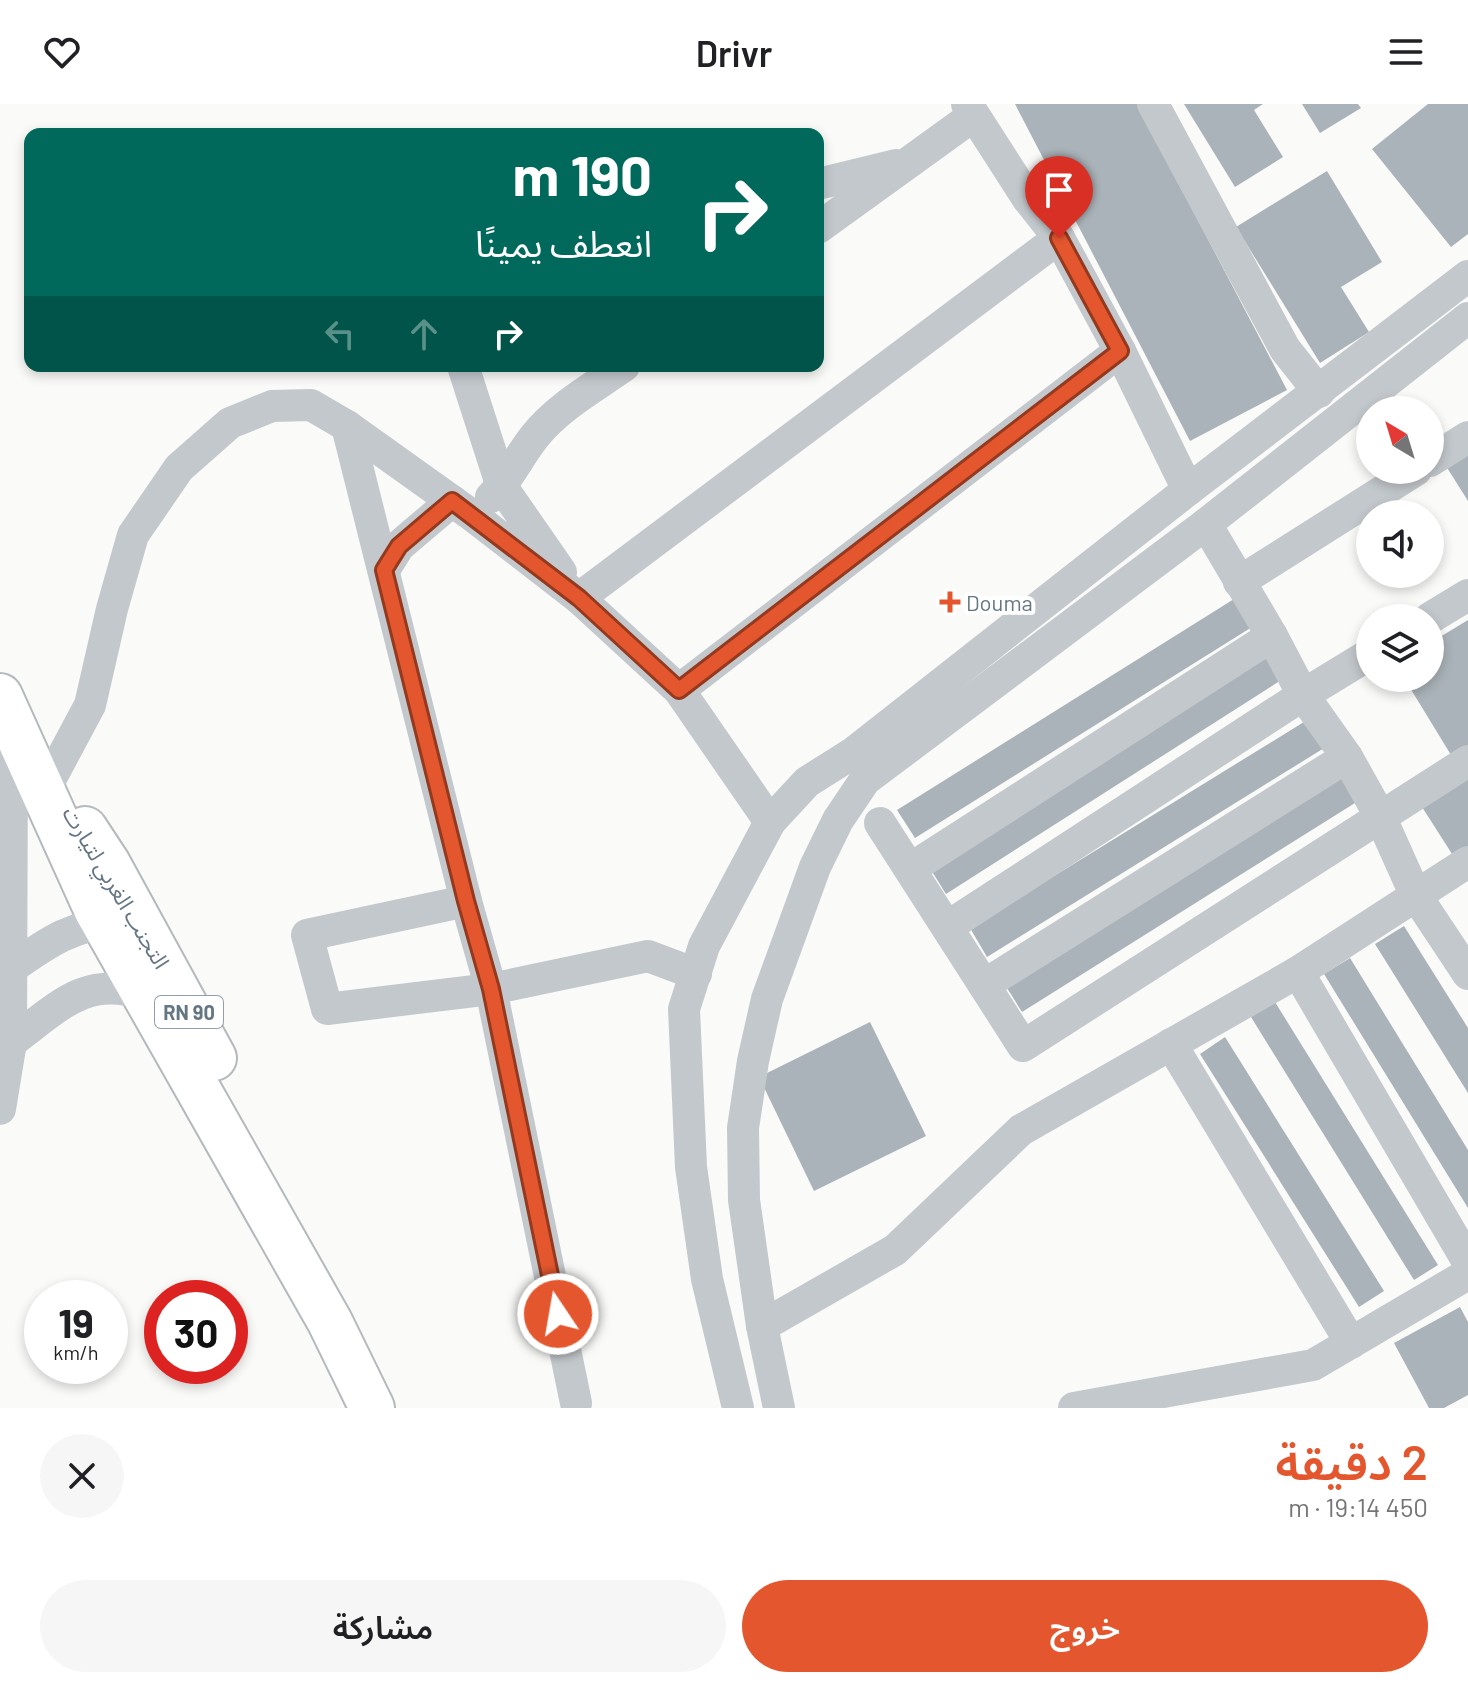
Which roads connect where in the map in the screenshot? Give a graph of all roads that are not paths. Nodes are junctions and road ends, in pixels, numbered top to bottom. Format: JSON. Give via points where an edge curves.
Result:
{"nodes":[{"id":1,"x":1153,"y":104,"type":"edge"},
{"id":2,"x":970,"y":110,"type":"edge"},
{"id":3,"x":911,"y":162,"type":"junction"},
{"id":4,"x":824,"y":183,"type":"edge"},
{"id":5,"x":824,"y":224,"type":"edge"},
{"id":6,"x":1059,"y":238,"type":"junction"},
{"id":7,"x":1468,"y":276,"type":"edge"},
{"id":8,"x":1468,"y":318,"type":"edge"},
{"id":9,"x":1120,"y":351,"type":"junction"},
{"id":10,"x":465,"y":372,"type":"edge"},
{"id":11,"x":616,"y":372,"type":"edge"},
{"id":12,"x":1319,"y":392,"type":"junction"},
{"id":13,"x":347,"y":426,"type":"junction"},
{"id":14,"x":1468,"y":437,"type":"edge"},
{"id":15,"x":1444,"y":452,"type":"edge"},
{"id":16,"x":1394,"y":484,"type":"edge"},
{"id":17,"x":502,"y":487,"type":"junction"},
{"id":18,"x":1188,"y":490,"type":"junction"},
{"id":19,"x":462,"y":508,"type":"junction"},
{"id":20,"x":1206,"y":524,"type":"junction"},
{"id":21,"x":384,"y":570,"type":"junction"},
{"id":22,"x":1239,"y":582,"type":"junction"},
{"id":23,"x":1468,"y":595,"type":"edge"},
{"id":24,"x":579,"y":598,"type":"junction"},
{"id":25,"x":1444,"y":610,"type":"edge"},
{"id":26,"x":1272,"y":636,"type":"junction"},
{"id":27,"x":1356,"y":663,"type":"edge"},
{"id":28,"x":679,"y":690,"type":"junction"},
{"id":29,"x":1303,"y":695,"type":"junction"},
{"id":30,"x":6,"y":708,"type":"edge"},
{"id":31,"x":1347,"y":757,"type":"junction"},
{"id":32,"x":1468,"y":761,"type":"edge"},
{"id":33,"x":51,"y":778,"type":"junction"},
{"id":34,"x":1380,"y":816,"type":"junction"},
{"id":35,"x":770,"y":822,"type":"junction"},
{"id":36,"x":880,"y":823,"type":"dead end"},
{"id":37,"x":1468,"y":862,"type":"edge"},
{"id":38,"x":910,"y":869,"type":"junction"},
{"id":39,"x":1415,"y":894,"type":"junction"},
{"id":40,"x":466,"y":901,"type":"junction"},
{"id":41,"x":123,"y":923,"type":"junction"},
{"id":42,"x":947,"y":927,"type":"junction"},
{"id":43,"x":10,"y":969,"type":"junction"},
{"id":44,"x":1298,"y":972,"type":"junction"},
{"id":45,"x":696,"y":974,"type":"junction"},
{"id":46,"x":1468,"y":974,"type":"edge"},
{"id":47,"x":984,"y":985,"type":"junction"},
{"id":48,"x":491,"y":989,"type":"junction"},
{"id":49,"x":144,"y":995,"type":"junction"},
{"id":50,"x":11,"y":1042,"type":"junction"},
{"id":51,"x":1171,"y":1044,"type":"junction"},
{"id":52,"x":0,"y":1109,"type":"edge"},
{"id":53,"x":1468,"y":1262,"type":"edge"},
{"id":54,"x":1468,"y":1274,"type":"edge"},
{"id":55,"x":330,"y":1322,"type":"junction"},
{"id":56,"x":762,"y":1326,"type":"junction"},
{"id":57,"x":1351,"y":1343,"type":"junction"},
{"id":58,"x":576,"y":1403,"type":"dead end"},
{"id":59,"x":372,"y":1408,"type":"edge"},
{"id":60,"x":738,"y":1408,"type":"edge"},
{"id":61,"x":779,"y":1408,"type":"edge"},
{"id":62,"x":1074,"y":1408,"type":"edge"}],
"edges":[{"from":1,"to":12,"type":"street","via":[[1285,349]]},
{"from":2,"to":3,"type":"street"},
{"from":2,"to":6,"type":"street"},
{"from":3,"to":4,"type":"street"},
{"from":3,"to":5,"type":"street"},
{"from":6,"to":9,"type":"street"},
{"from":6,"to":24,"type":"street"},
{"from":7,"to":12,"type":"street"},
{"from":8,"to":20,"type":"street"},
{"from":9,"to":18,"type":"street"},
{"from":9,"to":28,"type":"street"},
{"from":10,"to":17,"type":"street"},
{"from":11,"to":17,"type":"street","via":[[536,435]]},
{"from":12,"to":18,"type":"street"},
{"from":13,"to":19,"type":"street"},
{"from":13,"to":21,"type":"street"},
{"from":13,"to":33,"type":"street","via":[[311,405],[272,406],[230,423],[179,468],[133,535],[90,705]]},
{"from":14,"to":15,"type":"street"},
{"from":16,"to":22,"type":"street"},
{"from":17,"to":19,"type":"street"},
{"from":17,"to":24,"type":"street"},
{"from":18,"to":35,"type":"street","via":[[853,753],[807,782]]},
{"from":19,"to":21,"type":"street","via":[[399,546]]},
{"from":19,"to":24,"type":"street"},
{"from":20,"to":22,"type":"street"},
{"from":20,"to":56,"type":"street","via":[[865,780],[838,820],[815,867],[767,999],[753,1061],[743,1128],[744,1200]]},
{"from":21,"to":40,"type":"street"},
{"from":22,"to":26,"type":"street"},
{"from":23,"to":25,"type":"street"},
{"from":24,"to":28,"type":"street"},
{"from":26,"to":29,"type":"street"},
{"from":26,"to":38,"type":"street"},
{"from":27,"to":29,"type":"street"},
{"from":28,"to":35,"type":"street"},
{"from":29,"to":31,"type":"street"},
{"from":29,"to":42,"type":"street"},
{"from":30,"to":33,"type":"highway","name":"التجنب الغربي لتيارت","number":"RN 90"},
{"from":30,"to":41,"type":"highway","name":"التجنب الغربي لتيارت","number":"RN 90"},
{"from":30,"to":43,"type":"street"},
{"from":31,"to":34,"type":"street"},
{"from":31,"to":47,"type":"street"},
{"from":32,"to":34,"type":"street"},
{"from":33,"to":41,"type":"highway","name":"التجنب الغربي لتيارت","number":"RN 90","via":[[108,864]]},
{"from":34,"to":39,"type":"street"},
{"from":34,"to":47,"type":"street","via":[[1023,1046]]},
{"from":35,"to":45,"type":"street","via":[[704,946]]},
{"from":36,"to":38,"type":"street"},
{"from":37,"to":39,"type":"street"},
{"from":38,"to":42,"type":"street"},
{"from":39,"to":44,"type":"street"},
{"from":39,"to":46,"type":"street"},
{"from":40,"to":48,"type":"street"},
{"from":40,"to":48,"type":"street","via":[[307,935],[327,1009]]},
{"from":41,"to":43,"type":"street","via":[[78,928]]},
{"from":41,"to":49,"type":"highway","name":"التجنب الغربي لتيارت","number":"RN 90"},
{"from":41,"to":55,"type":"highway","name":"التجنب الغربي لتيارت","number":"RN 90","via":[[280,1187]]},
{"from":42,"to":47,"type":"street"},
{"from":43,"to":50,"type":"street"},
{"from":44,"to":51,"type":"street"},
{"from":44,"to":53,"type":"street"},
{"from":45,"to":48,"type":"street","via":[[648,956]]},
{"from":45,"to":60,"type":"street","via":[[684,1009],[691,1167],[707,1279]]},
{"from":48,"to":58,"type":"street"},
{"from":49,"to":50,"type":"street","via":[[127,988],[90,989],[72,996]]},
{"from":49,"to":55,"type":"highway","name":"التجنب الغربي لتيارت","number":"RN 90"},
{"from":50,"to":52,"type":"street"},
{"from":51,"to":56,"type":"street","via":[[1021,1130],[895,1250]]},
{"from":51,"to":57,"type":"street"},
{"from":54,"to":57,"type":"street"},
{"from":55,"to":59,"type":"highway","name":"التجنب الغربي لتيارت","number":"RN 90"},
{"from":56,"to":61,"type":"street"},
{"from":57,"to":62,"type":"street","via":[[1313,1365]]}]}
